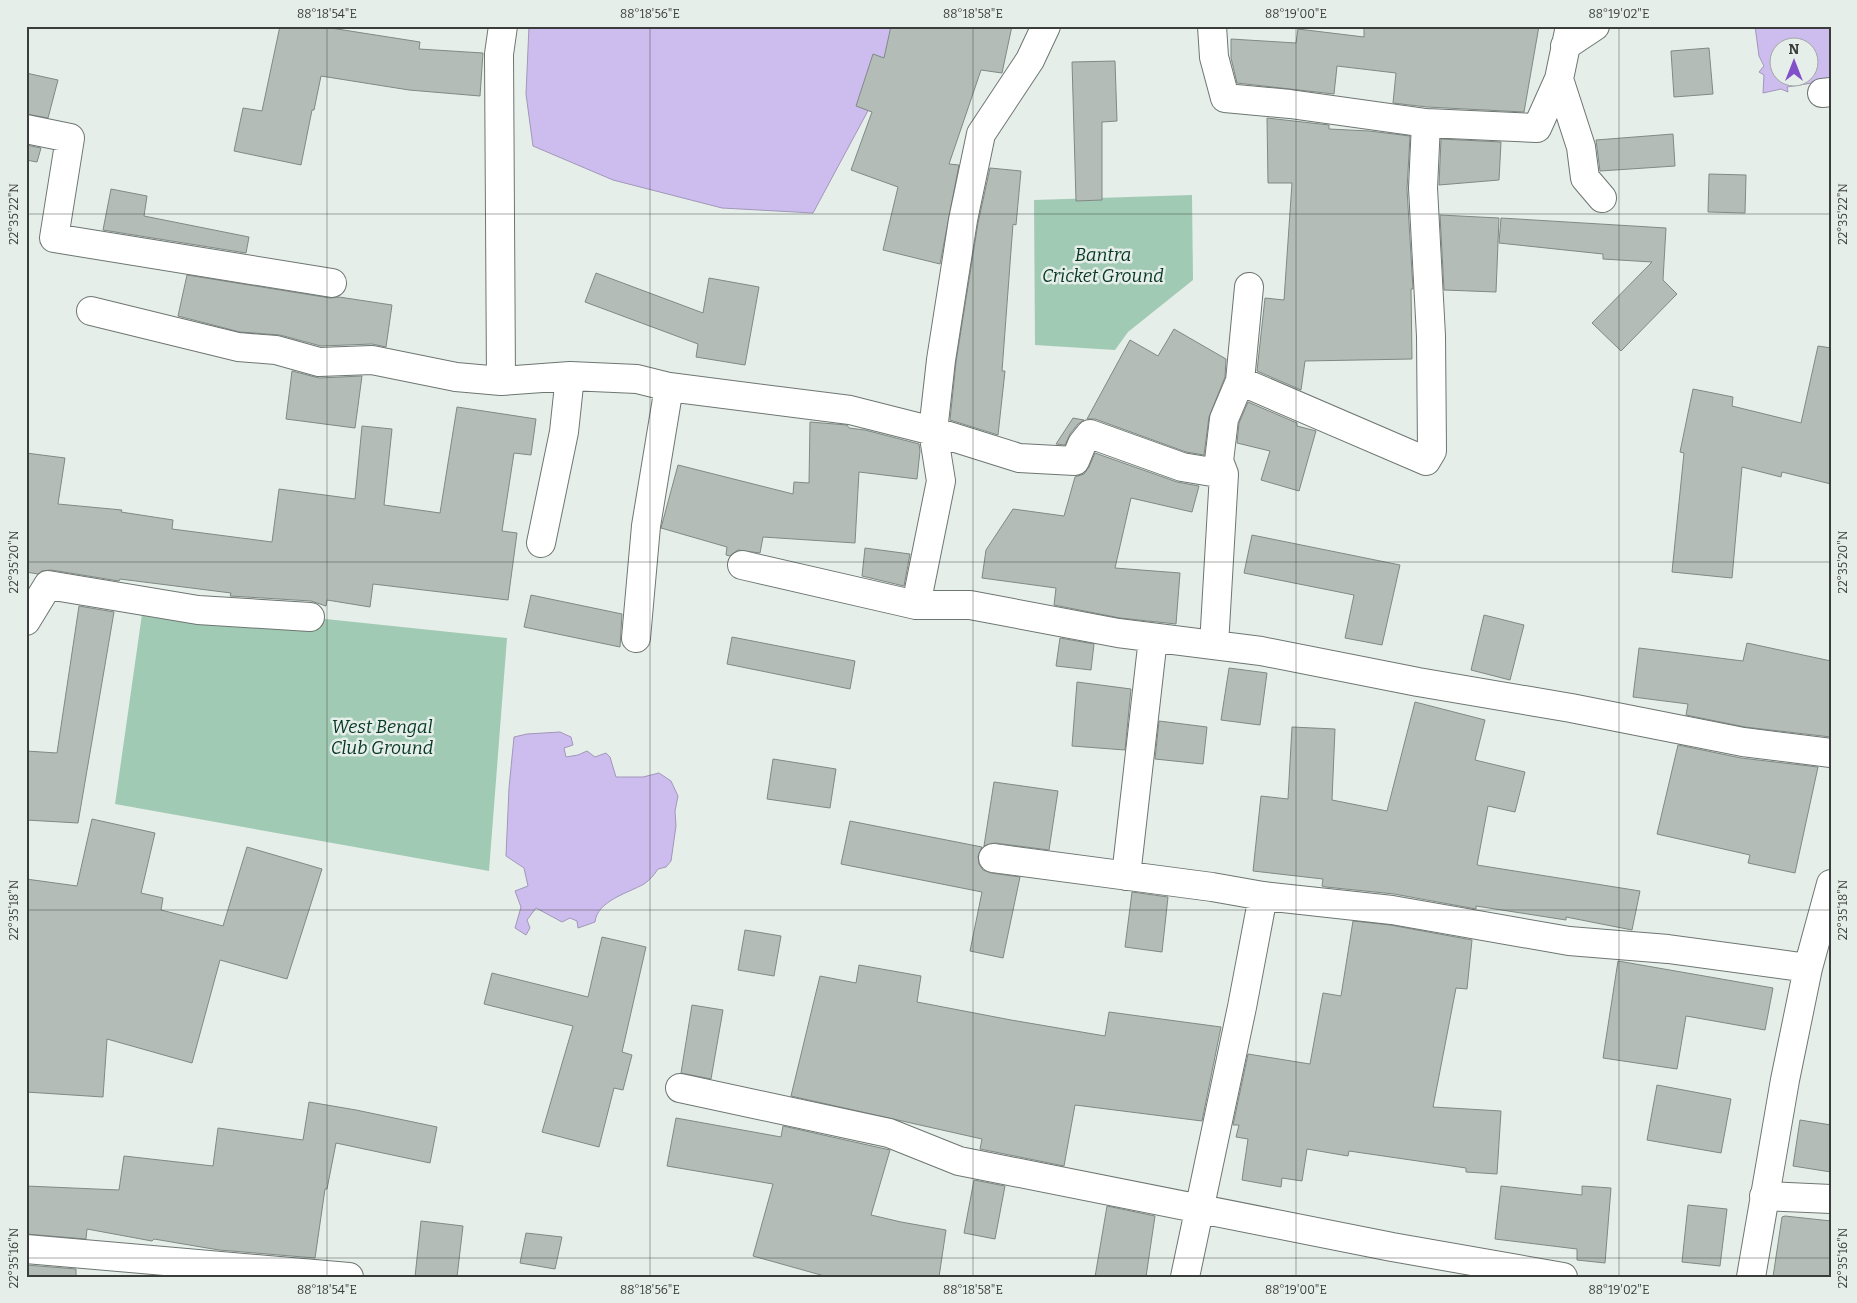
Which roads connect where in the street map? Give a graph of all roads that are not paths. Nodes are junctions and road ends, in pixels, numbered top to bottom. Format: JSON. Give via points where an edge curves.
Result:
{"nodes":[{"id":1,"x":503,"y":26,"type":"edge"},
{"id":2,"x":1046,"y":26,"type":"edge"},
{"id":3,"x":1212,"y":26,"type":"edge"},
{"id":4,"x":1595,"y":26,"type":"edge"},
{"id":5,"x":1568,"y":36,"type":"edge"},
{"id":6,"x":1558,"y":79,"type":"junction"},
{"id":7,"x":1426,"y":123,"type":"junction"},
{"id":8,"x":26,"y":128,"type":"edge"},
{"id":9,"x":1602,"y":198,"type":"dead end"},
{"id":10,"x":332,"y":284,"type":"dead end"},
{"id":11,"x":1249,"y":287,"type":"dead end"},
{"id":12,"x":91,"y":311,"type":"dead end"},
{"id":13,"x":570,"y":376,"type":"junction"},
{"id":14,"x":501,"y":381,"type":"junction"},
{"id":15,"x":1240,"y":381,"type":"junction"},
{"id":16,"x":669,"y":387,"type":"junction"},
{"id":17,"x":933,"y":431,"type":"junction"},
{"id":18,"x":1224,"y":474,"type":"junction"},
{"id":19,"x":541,"y":543,"type":"dead end"},
{"id":20,"x":742,"y":565,"type":"dead end"},
{"id":21,"x":916,"y":605,"type":"junction"},
{"id":22,"x":310,"y":616,"type":"dead end"},
{"id":23,"x":26,"y":621,"type":"edge"},
{"id":24,"x":636,"y":638,"type":"dead end"},
{"id":25,"x":1153,"y":638,"type":"junction"},
{"id":26,"x":1214,"y":645,"type":"junction"},
{"id":27,"x":1831,"y":754,"type":"edge"},
{"id":28,"x":993,"y":858,"type":"dead end"},
{"id":29,"x":1126,"y":876,"type":"junction"},
{"id":30,"x":1831,"y":884,"type":"edge"},
{"id":31,"x":1263,"y":896,"type":"junction"},
{"id":32,"x":1808,"y":968,"type":"junction"},
{"id":33,"x":680,"y":1088,"type":"dead end"},
{"id":34,"x":1764,"y":1196,"type":"junction"},
{"id":35,"x":1831,"y":1199,"type":"edge"},
{"id":36,"x":1200,"y":1208,"type":"junction"},
{"id":37,"x":26,"y":1249,"type":"edge"},
{"id":38,"x":349,"y":1277,"type":"edge"},
{"id":39,"x":1185,"y":1277,"type":"edge"},
{"id":40,"x":1563,"y":1277,"type":"edge"},
{"id":41,"x":1751,"y":1277,"type":"edge"}],
"edges":[{"from":1,"to":14,"type":"street","via":[[499,54]]},
{"from":2,"to":17,"type":"street","via":[[1030,60],[981,134],[963,220]]},
{"from":3,"to":7,"type":"street","via":[[1214,57],[1225,98]]},
{"from":4,"to":5,"type":"street"},
{"from":5,"to":6,"type":"street"},
{"from":6,"to":7,"type":"street","via":[[1537,128]]},
{"from":6,"to":9,"type":"street","via":[[1581,147],[1585,178]]},
{"from":7,"to":15,"type":"street","via":[[1423,188],[1431,336],[1432,451],[1426,461]]},
{"from":8,"to":10,"type":"street","via":[[70,138],[54,238]]},
{"from":11,"to":15,"type":"street"},
{"from":12,"to":14,"type":"street","via":[[238,347],[276,350],[319,362],[372,360],[456,377]]},
{"from":13,"to":14,"type":"street"},
{"from":13,"to":16,"type":"street","via":[[637,379]]},
{"from":13,"to":19,"type":"street","via":[[564,432]]},
{"from":15,"to":18,"type":"street","via":[[1224,419],[1219,461]]},
{"from":16,"to":17,"type":"street","via":[[850,410]]},
{"from":16,"to":24,"type":"street","via":[[646,526]]},
{"from":17,"to":18,"type":"street","via":[[1019,458],[1076,461],[1090,434],[1182,467]]},
{"from":17,"to":21,"type":"street","via":[[941,481]]},
{"from":18,"to":26,"type":"street"},
{"from":20,"to":21,"type":"street"},
{"from":21,"to":25,"type":"street","via":[[970,605]]},
{"from":22,"to":23,"type":"street","via":[[198,610],[48,585]]},
{"from":25,"to":26,"type":"street"},
{"from":25,"to":29,"type":"street"},
{"from":26,"to":27,"type":"street","via":[[1262,651],[1743,742]]},
{"from":28,"to":29,"type":"street"},
{"from":29,"to":31,"type":"street"},
{"from":30,"to":32,"type":"street"},
{"from":31,"to":32,"type":"street","via":[[1392,910],[1569,941],[1668,949]]},
{"from":31,"to":36,"type":"street"},
{"from":32,"to":34,"type":"street"},
{"from":33,"to":36,"type":"street","via":[[889,1133],[959,1161]]},
{"from":34,"to":35,"type":"street"},
{"from":34,"to":41,"type":"street"},
{"from":36,"to":39,"type":"street"},
{"from":36,"to":40,"type":"street","via":[[1401,1249]]},
{"from":37,"to":38,"type":"street"}]}
